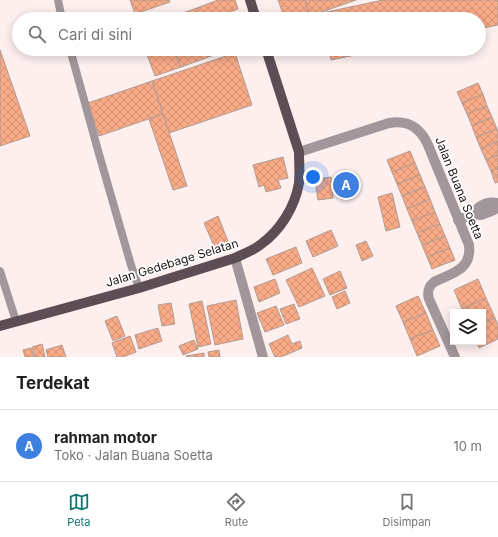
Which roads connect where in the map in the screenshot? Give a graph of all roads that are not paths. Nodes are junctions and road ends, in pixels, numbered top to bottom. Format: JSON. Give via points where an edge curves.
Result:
{"nodes":[{"id":1,"x":58,"y":0,"type":"edge"},
{"id":2,"x":250,"y":0,"type":"edge"},
{"id":3,"x":61,"y":12,"type":"edge"},
{"id":4,"x":254,"y":12,"type":"edge"},
{"id":5,"x":72,"y":56,"type":"edge"},
{"id":6,"x":268,"y":56,"type":"edge"},
{"id":7,"x":299,"y":152,"type":"junction"},
{"id":8,"x":498,"y":204,"type":"edge"},
{"id":9,"x":458,"y":220,"type":"junction"},
{"id":10,"x":235,"y":258,"type":"junction"},
{"id":11,"x":0,"y":271,"type":"edge"},
{"id":12,"x":139,"y":288,"type":"junction"},
{"id":13,"x":16,"y":321,"type":"junction"},
{"id":14,"x":0,"y":326,"type":"edge"},
{"id":15,"x":263,"y":357,"type":"edge"},
{"id":16,"x":455,"y":357,"type":"edge"}],
"edges":[{"from":1,"to":3,"type":"lane"},
{"from":2,"to":4,"type":"main road"},
{"from":5,"to":12,"type":"lane"},
{"from":6,"to":7,"type":"main road","name":"Jalan Gedebage Selatan"},
{"from":7,"to":9,"type":"street","name":"Jalan Buana Soetta","via":[[389,123],[414,126],[424,138]]},
{"from":7,"to":10,"type":"main road","name":"Jalan Gedebage Selatan","via":[[298,184],[288,214],[280,226],[260,245]]},
{"from":8,"to":9,"type":"street","via":[[491,202],[478,207],[473,214]]},
{"from":9,"to":16,"type":"street","name":"Jalan Buana Soetta","via":[[469,245],[470,252],[466,264],[431,284],[428,294]]},
{"from":10,"to":12,"type":"main road","name":"Jalan Gedebage Selatan"},
{"from":10,"to":15,"type":"street"},
{"from":11,"to":13,"type":"lane"},
{"from":12,"to":13,"type":"main road","name":"Jalan Gedebage Selatan"},
{"from":13,"to":14,"type":"main road","name":"Jalan Gedebage Selatan"}]}
